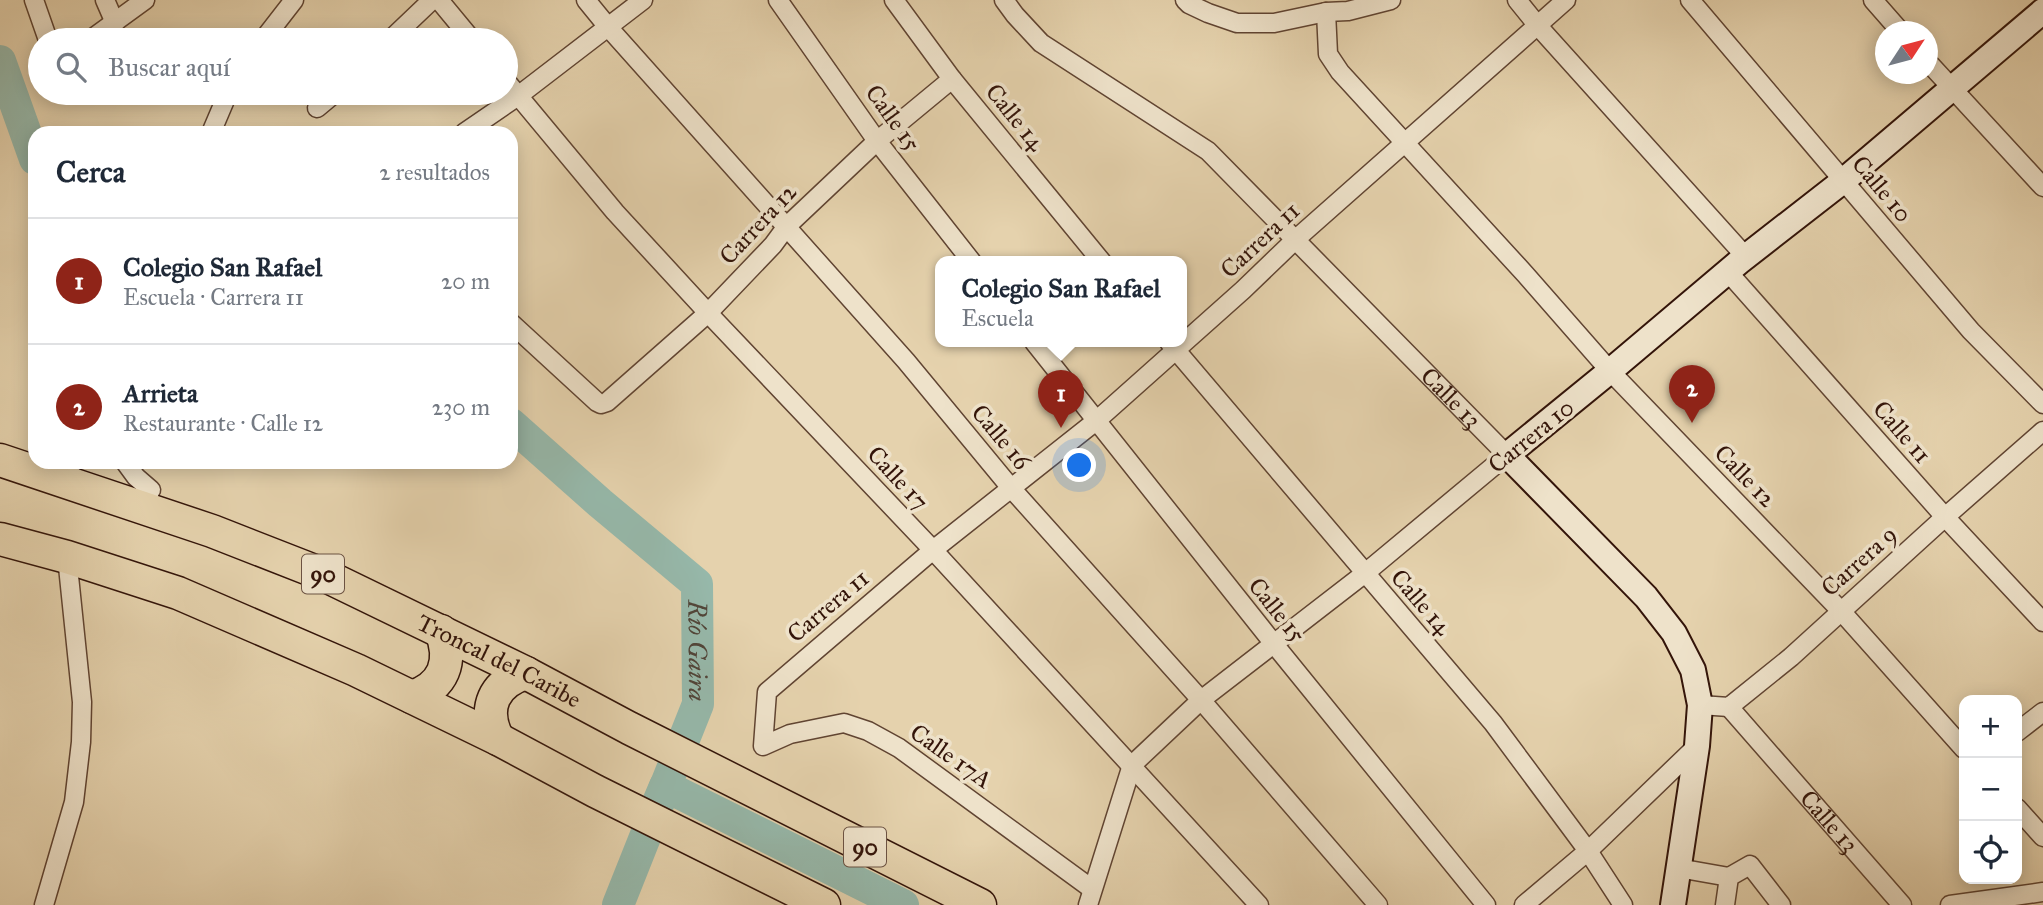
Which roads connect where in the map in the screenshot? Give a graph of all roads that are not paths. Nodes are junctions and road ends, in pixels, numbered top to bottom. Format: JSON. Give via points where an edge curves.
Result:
{"nodes":[{"id":1,"x":34,"y":0,"type":"edge"},
{"id":2,"x":105,"y":0,"type":"edge"},
{"id":3,"x":145,"y":0,"type":"edge"},
{"id":4,"x":294,"y":0,"type":"edge"},
{"id":5,"x":432,"y":0,"type":"edge"},
{"id":6,"x":439,"y":0,"type":"edge"},
{"id":7,"x":586,"y":0,"type":"edge"},
{"id":8,"x":643,"y":0,"type":"edge"},
{"id":9,"x":778,"y":0,"type":"edge"},
{"id":10,"x":894,"y":0,"type":"edge"},
{"id":11,"x":1004,"y":0,"type":"edge"},
{"id":12,"x":1185,"y":0,"type":"edge"},
{"id":13,"x":1391,"y":0,"type":"edge"},
{"id":14,"x":1517,"y":0,"type":"edge"},
{"id":15,"x":1566,"y":0,"type":"edge"},
{"id":16,"x":1690,"y":0,"type":"edge"},
{"id":17,"x":1873,"y":0,"type":"edge"},
{"id":18,"x":2043,"y":11,"type":"edge"},
{"id":19,"x":1326,"y":12,"type":"junction"},
{"id":20,"x":1891,"y":21,"type":"edge"},
{"id":21,"x":115,"y":23,"type":"junction"},
{"id":22,"x":1538,"y":26,"type":"junction"},
{"id":23,"x":608,"y":27,"type":"junction"},
{"id":24,"x":44,"y":28,"type":"edge"},
{"id":25,"x":108,"y":28,"type":"edge"},
{"id":26,"x":272,"y":28,"type":"edge"},
{"id":27,"x":403,"y":28,"type":"edge"},
{"id":28,"x":462,"y":28,"type":"edge"},
{"id":29,"x":1938,"y":74,"type":"edge"},
{"id":30,"x":952,"y":79,"type":"junction"},
{"id":31,"x":1952,"y":90,"type":"junction"},
{"id":32,"x":518,"y":96,"type":"joint"},
{"id":33,"x":223,"y":105,"type":"edge"},
{"id":34,"x":321,"y":105,"type":"edge"},
{"id":35,"x":505,"y":105,"type":"edge"},
{"id":36,"x":317,"y":108,"type":"dead end"},
{"id":37,"x":214,"y":126,"type":"edge"},
{"id":38,"x":474,"y":126,"type":"edge"},
{"id":39,"x":877,"y":141,"type":"junction"},
{"id":40,"x":1405,"y":143,"type":"junction"},
{"id":41,"x":1843,"y":181,"type":"junction"},
{"id":42,"x":2043,"y":187,"type":"edge"},
{"id":43,"x":787,"y":226,"type":"junction"},
{"id":44,"x":1296,"y":239,"type":"junction"},
{"id":45,"x":967,"y":256,"type":"edge"},
{"id":46,"x":1097,"y":256,"type":"edge"},
{"id":47,"x":1737,"y":264,"type":"junction"},
{"id":48,"x":708,"y":313,"type":"junction"},
{"id":49,"x":518,"y":329,"type":"edge"},
{"id":50,"x":1187,"y":333,"type":"edge"},
{"id":51,"x":1038,"y":347,"type":"edge"},
{"id":52,"x":1171,"y":347,"type":"edge"},
{"id":53,"x":1173,"y":347,"type":"edge"},
{"id":54,"x":1611,"y":371,"type":"junction"},
{"id":55,"x":2043,"y":404,"type":"edge"},
{"id":56,"x":1096,"y":421,"type":"junction"},
{"id":57,"x":2040,"y":440,"type":"edge"},
{"id":58,"x":0,"y":447,"type":"edge"},
{"id":59,"x":28,"y":453,"type":"edge"},
{"id":60,"x":1507,"y":455,"type":"junction"},
{"id":61,"x":0,"y":460,"type":"edge"},
{"id":62,"x":88,"y":469,"type":"edge"},
{"id":63,"x":130,"y":469,"type":"edge"},
{"id":64,"x":1012,"y":488,"type":"junction"},
{"id":65,"x":151,"y":490,"type":"junction"},
{"id":66,"x":1945,"y":517,"type":"junction"},
{"id":67,"x":0,"y":538,"type":"edge"},
{"id":68,"x":933,"y":550,"type":"junction"},
{"id":69,"x":67,"y":557,"type":"junction"},
{"id":70,"x":322,"y":574,"type":"junction"},
{"id":71,"x":1364,"y":574,"type":"junction"},
{"id":72,"x":1841,"y":611,"type":"junction"},
{"id":73,"x":2043,"y":622,"type":"edge"},
{"id":74,"x":441,"y":631,"type":"junction"},
{"id":75,"x":1273,"y":644,"type":"junction"},
{"id":76,"x":526,"y":673,"type":"junction"},
{"id":77,"x":412,"y":698,"type":"junction"},
{"id":78,"x":1201,"y":700,"type":"junction"},
{"id":79,"x":1700,"y":705,"type":"junction"},
{"id":80,"x":1728,"y":707,"type":"junction"},
{"id":81,"x":2043,"y":712,"type":"edge"},
{"id":82,"x":2022,"y":728,"type":"edge"},
{"id":83,"x":498,"y":738,"type":"junction"},
{"id":84,"x":1959,"y":743,"type":"edge"},
{"id":85,"x":763,"y":746,"type":"joint"},
{"id":86,"x":1697,"y":746,"type":"junction"},
{"id":87,"x":1132,"y":765,"type":"junction"},
{"id":88,"x":2022,"y":814,"type":"edge"},
{"id":89,"x":2043,"y":837,"type":"edge"},
{"id":90,"x":1588,"y":851,"type":"junction"},
{"id":91,"x":1678,"y":867,"type":"junction"},
{"id":92,"x":1729,"y":877,"type":"junction"},
{"id":93,"x":2043,"y":892,"type":"edge"},
{"id":94,"x":1090,"y":897,"type":"edge"},
{"id":95,"x":44,"y":905,"type":"edge"},
{"id":96,"x":824,"y":905,"type":"edge"},
{"id":97,"x":980,"y":905,"type":"edge"},
{"id":98,"x":1259,"y":905,"type":"edge"},
{"id":99,"x":1378,"y":905,"type":"edge"},
{"id":100,"x":1486,"y":905,"type":"edge"},
{"id":101,"x":1524,"y":905,"type":"edge"},
{"id":102,"x":1623,"y":905,"type":"edge"},
{"id":103,"x":1673,"y":905,"type":"edge"},
{"id":104,"x":1726,"y":905,"type":"edge"},
{"id":105,"x":1781,"y":905,"type":"edge"},
{"id":106,"x":1902,"y":905,"type":"edge"},
{"id":107,"x":1950,"y":905,"type":"edge"}],
"edges":[{"from":1,"to":24,"type":"street"},
{"from":2,"to":21,"type":"street"},
{"from":3,"to":21,"type":"street"},
{"from":4,"to":26,"type":"street"},
{"from":5,"to":27,"type":"street"},
{"from":6,"to":28,"type":"street"},
{"from":7,"to":23,"type":"street","name":"Calle 16"},
{"from":8,"to":23,"type":"street"},
{"from":9,"to":39,"type":"street","name":"Calle 15"},
{"from":10,"to":30,"type":"street","name":"Calle 14"},
{"from":11,"to":44,"type":"street","name":"Calle 13","via":[[1041,43],[1208,151]]},
{"from":12,"to":19,"type":"street","via":[[1237,23],[1274,23]]},
{"from":13,"to":19,"type":"street"},
{"from":14,"to":22,"type":"street","name":"Calle 11"},
{"from":15,"to":22,"type":"street","name":"Carrera 11"},
{"from":16,"to":41,"type":"street","name":"Calle 10"},
{"from":17,"to":20,"type":"street"},
{"from":18,"to":31,"type":"main road","name":"Carrera 10"},
{"from":19,"to":40,"type":"street","name":"Calle 12","via":[[1328,54]]},
{"from":21,"to":25,"type":"street"},
{"from":22,"to":40,"type":"street","name":"Carrera 11"},
{"from":22,"to":47,"type":"street","name":"Calle 11"},
{"from":23,"to":32,"type":"street"},
{"from":23,"to":43,"type":"street","name":"Calle 16"},
{"from":29,"to":31,"type":"street"},
{"from":30,"to":39,"type":"street","name":"Carrera 12"},
{"from":30,"to":46,"type":"street","name":"Calle 14"},
{"from":31,"to":41,"type":"main road","name":"Carrera 10"},
{"from":31,"to":42,"type":"street"},
{"from":32,"to":48,"type":"street","name":"Calle 17"},
{"from":33,"to":37,"type":"street"},
{"from":34,"to":36,"type":"street"},
{"from":35,"to":38,"type":"street"},
{"from":39,"to":43,"type":"street","name":"Carrera 12"},
{"from":39,"to":45,"type":"street","name":"Calle 15"},
{"from":40,"to":44,"type":"street","name":"Carrera 11"},
{"from":40,"to":54,"type":"street","name":"Calle 12"},
{"from":41,"to":47,"type":"main road","name":"Carrera 10"},
{"from":41,"to":55,"type":"street","name":"Calle 10","via":[[1970,331]]},
{"from":43,"to":48,"type":"street","name":"Carrera 12"},
{"from":43,"to":64,"type":"street","name":"Calle 16"},
{"from":44,"to":50,"type":"street","name":"Carrera 11"},
{"from":44,"to":60,"type":"street","name":"Calle 13"},
{"from":47,"to":54,"type":"main road","name":"Carrera 10"},
{"from":47,"to":66,"type":"street","name":"Calle 11"},
{"from":48,"to":49,"type":"street","name":"Carrera 12","via":[[601,404]]},
{"from":48,"to":68,"type":"street","name":"Calle 17"},
{"from":51,"to":56,"type":"street","name":"Calle 15"},
{"from":52,"to":56,"type":"street","name":"Carrera 11"},
{"from":53,"to":71,"type":"street","name":"Calle 14"},
{"from":54,"to":60,"type":"main road","name":"Carrera 10"},
{"from":54,"to":72,"type":"street","name":"Calle 12"},
{"from":56,"to":64,"type":"street","name":"Carrera 11"},
{"from":56,"to":75,"type":"street","name":"Calle 15"},
{"from":57,"to":66,"type":"street","name":"Carrera 9"},
{"from":58,"to":59,"type":"highway"},
{"from":60,"to":71,"type":"street","name":"Carrera 10"},
{"from":60,"to":79,"type":"main road","name":"Calle 13","via":[[1646,597],[1674,633],[1693,670]]},
{"from":61,"to":70,"type":"highway","name":"Troncal del Caribe","number":"90","via":[[212,531]]},
{"from":62,"to":65,"type":"highway"},
{"from":63,"to":65,"type":"street"},
{"from":64,"to":68,"type":"street","name":"Carrera 11"},
{"from":64,"to":78,"type":"street","name":"Calle 16"},
{"from":65,"to":70,"type":"highway","via":[[238,528]]},
{"from":66,"to":72,"type":"street","name":"Carrera 9"},
{"from":66,"to":73,"type":"street","name":"Calle 11"},
{"from":67,"to":69,"type":"highway"},
{"from":68,"to":85,"type":"street","name":"Carrera 11","via":[[772,685],[766,692]]},
{"from":68,"to":87,"type":"street","name":"Calle 17"},
{"from":69,"to":77,"type":"highway","via":[[178,593]]},
{"from":69,"to":95,"type":"street","via":[[82,702],[81,742],[74,802]]},
{"from":70,"to":74,"type":"highway","name":"Troncal del Caribe","number":"90"},
{"from":71,"to":75,"type":"street","name":"Carrera 10"},
{"from":71,"to":90,"type":"street","name":"Calle 14","via":[[1493,723]]},
{"from":72,"to":80,"type":"street","name":"Carrera 9"},
{"from":72,"to":84,"type":"street","name":"Calle 12"},
{"from":74,"to":76,"type":"highway","name":"Troncal del Caribe","number":"90"},
{"from":74,"to":77,"type":"highway","via":[[445,666],[433,687]]},
{"from":75,"to":78,"type":"street","name":"Carrera 10"},
{"from":75,"to":100,"type":"street","name":"Calle 15"},
{"from":76,"to":83,"type":"highway","via":[[514,676],[496,692],[491,716]]},
{"from":76,"to":97,"type":"highway","name":"Troncal del Caribe","number":"90"},
{"from":77,"to":83,"type":"highway"},
{"from":78,"to":87,"type":"street","name":"Carrera 10"},
{"from":78,"to":99,"type":"street","name":"Calle 16"},
{"from":79,"to":80,"type":"street"},
{"from":79,"to":86,"type":"main road","name":"Calle 13"},
{"from":80,"to":106,"type":"street","name":"Calle 13"},
{"from":81,"to":82,"type":"street"},
{"from":83,"to":96,"type":"highway"},
{"from":85,"to":94,"type":"street","name":"Calle 17A","via":[[790,734],[844,723],[868,731],[899,748]]},
{"from":86,"to":90,"type":"street"},
{"from":86,"to":91,"type":"main road","name":"Calle 13"},
{"from":87,"to":94,"type":"street","name":"Carrera 10"},
{"from":87,"to":98,"type":"street","name":"Calle 17"},
{"from":88,"to":89,"type":"street"},
{"from":90,"to":101,"type":"street"},
{"from":90,"to":102,"type":"street","name":"Calle 14"},
{"from":91,"to":92,"type":"street"},
{"from":91,"to":103,"type":"main road","name":"Calle 13"},
{"from":92,"to":104,"type":"street"},
{"from":92,"to":105,"type":"street","via":[[1750,865]]},
{"from":93,"to":107,"type":"street"}]}
